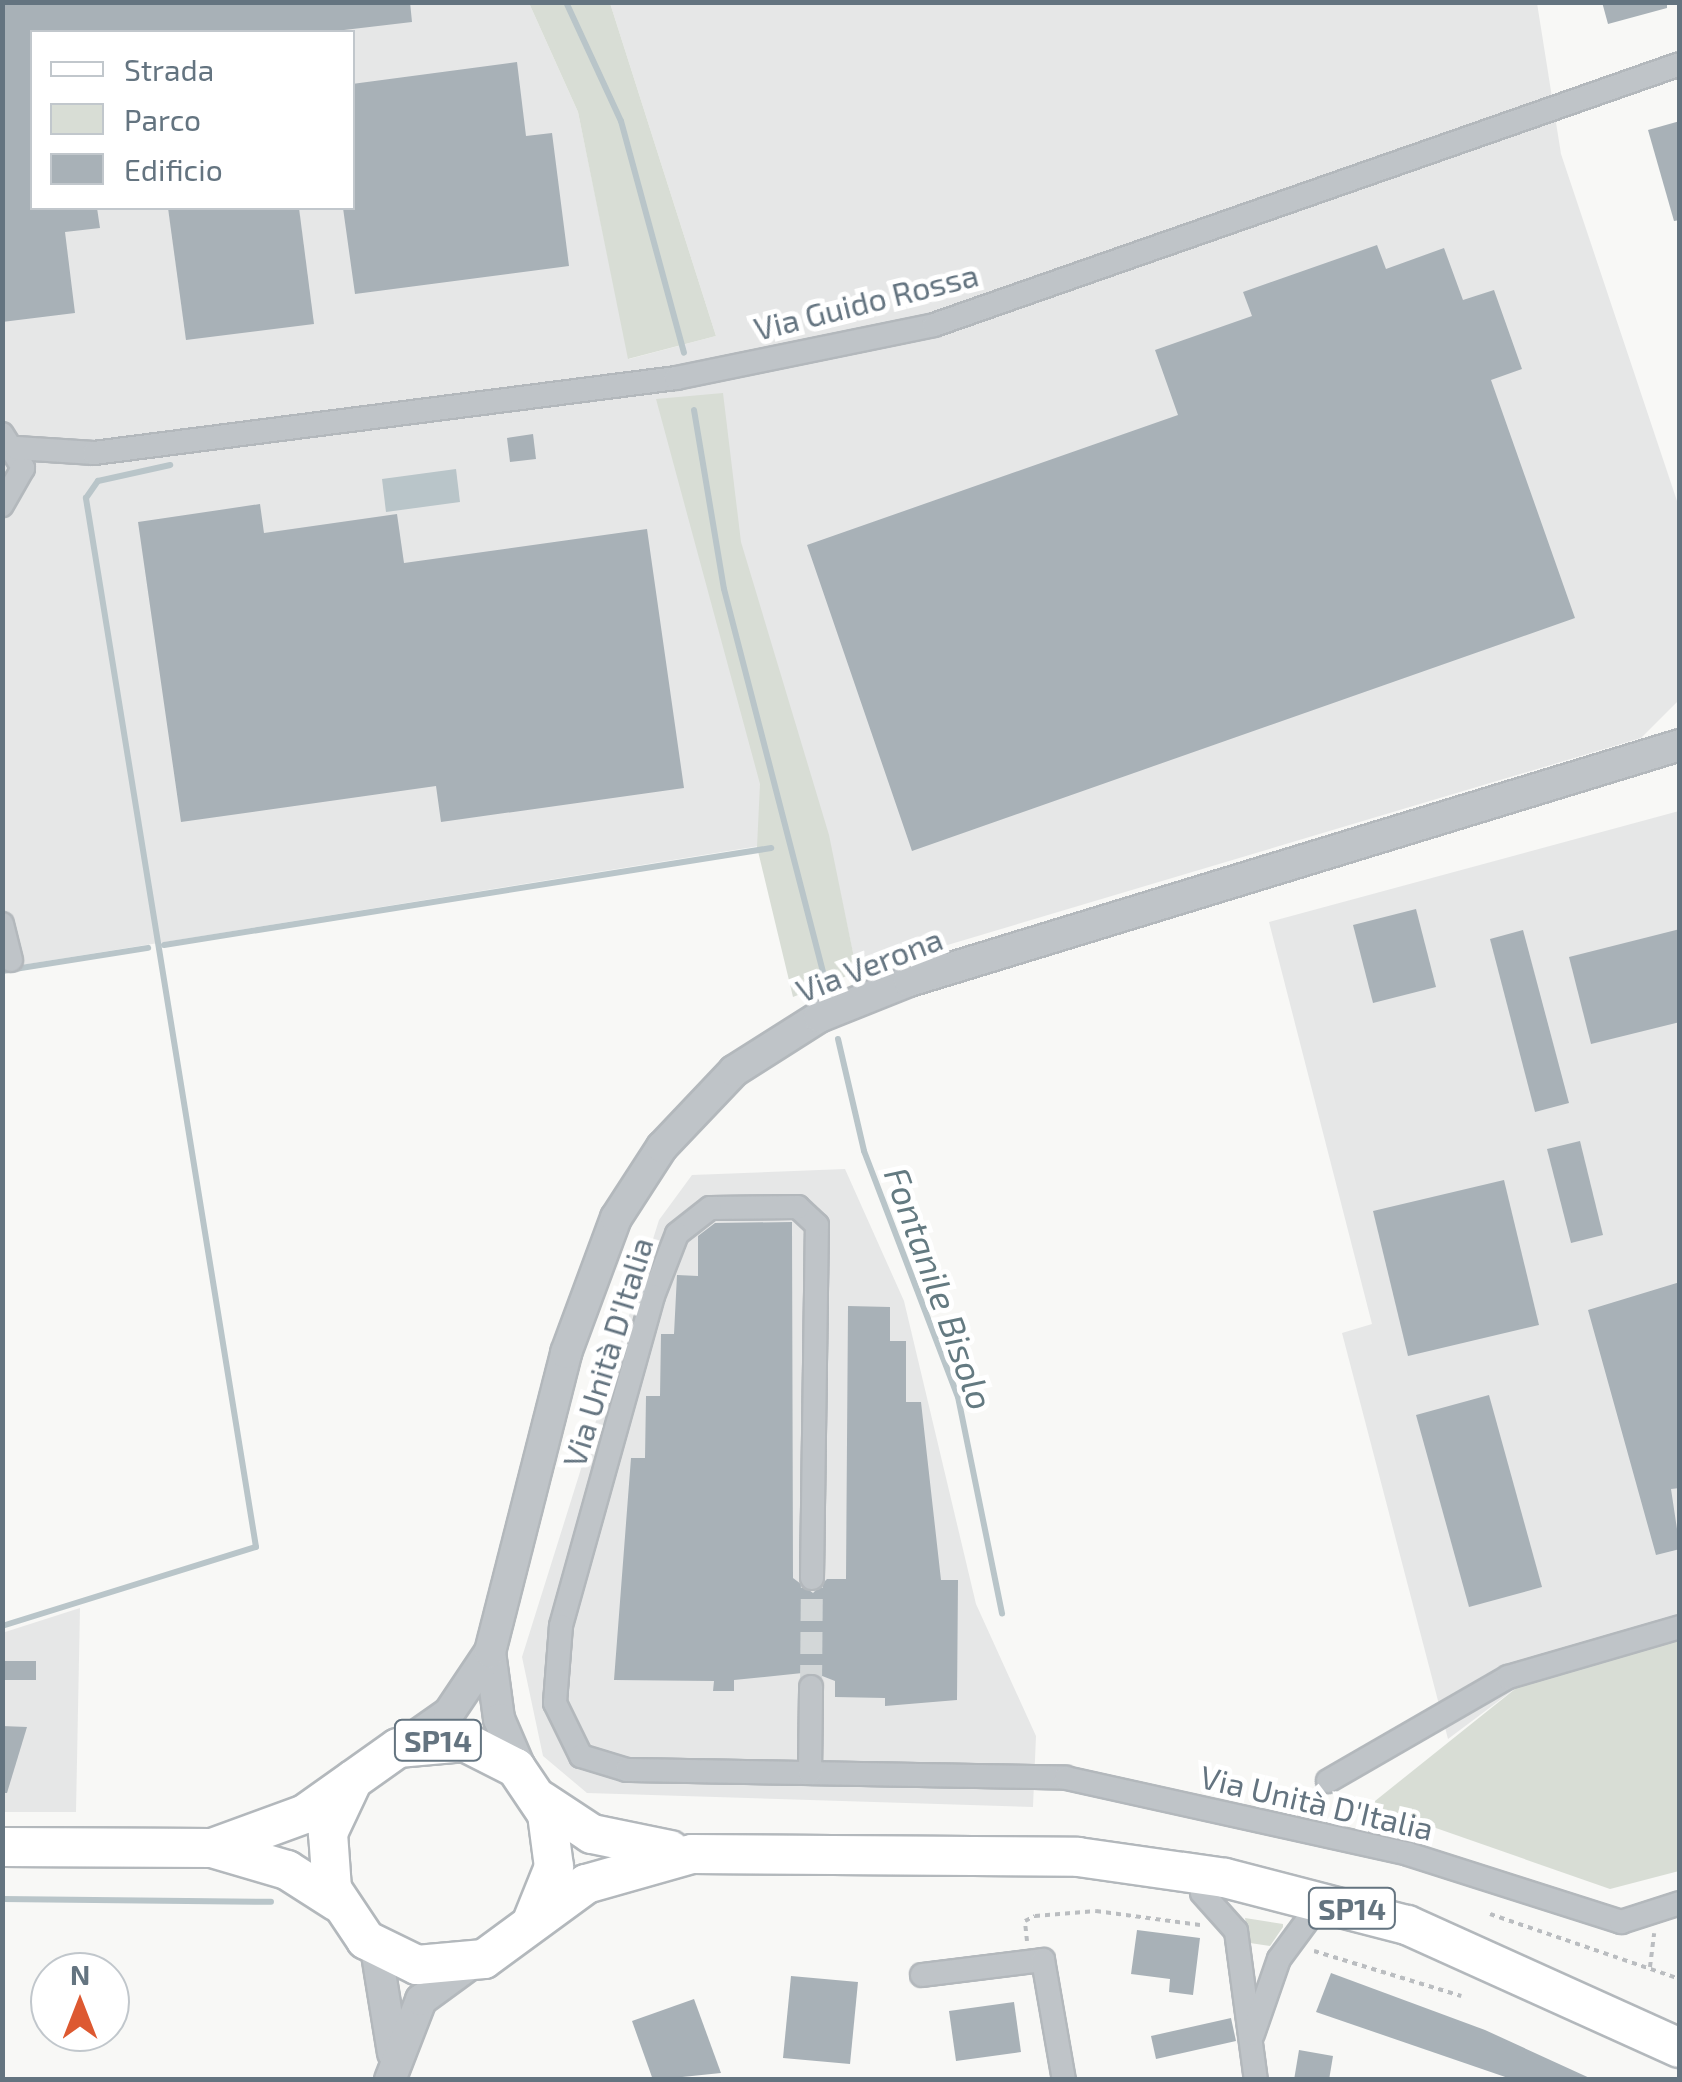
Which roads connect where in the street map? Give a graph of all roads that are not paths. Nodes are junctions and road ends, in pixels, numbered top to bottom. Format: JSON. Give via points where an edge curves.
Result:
{"nodes":[{"id":1,"x":1680,"y":64,"type":"edge"},
{"id":2,"x":10,"y":441,"type":"edge"},
{"id":3,"x":94,"y":453,"type":"junction"},
{"id":4,"x":22,"y":482,"type":"junction"},
{"id":5,"x":2,"y":505,"type":"edge"},
{"id":6,"x":1680,"y":724,"type":"edge"},
{"id":7,"x":1665,"y":747,"type":"edge"},
{"id":8,"x":2,"y":924,"type":"edge"},
{"id":9,"x":11,"y":960,"type":"dead end"},
{"id":10,"x":812,"y":1578,"type":"tunnel mouth"},
{"id":11,"x":1680,"y":1627,"type":"edge"},
{"id":12,"x":490,"y":1652,"type":"junction"},
{"id":13,"x":811,"y":1686,"type":"tunnel mouth"},
{"id":14,"x":400,"y":1747,"type":"junction"},
{"id":15,"x":810,"y":1774,"type":"junction"},
{"id":16,"x":354,"y":1780,"type":"junction"},
{"id":17,"x":1328,"y":1780,"type":"dead end"},
{"id":18,"x":533,"y":1789,"type":"junction"},
{"id":19,"x":2,"y":1847,"type":"edge"},
{"id":20,"x":212,"y":1848,"type":"junction"},
{"id":21,"x":692,"y":1854,"type":"junction"},
{"id":22,"x":1000,"y":1858,"type":"junction"},
{"id":23,"x":337,"y":1902,"type":"junction"},
{"id":24,"x":1680,"y":1903,"type":"edge"},
{"id":25,"x":1206,"y":1910,"type":"junction"},
{"id":26,"x":1310,"y":1916,"type":"junction"},
{"id":27,"x":526,"y":1928,"type":"junction"},
{"id":28,"x":376,"y":1948,"type":"junction"},
{"id":29,"x":473,"y":1962,"type":"junction"},
{"id":30,"x":922,"y":1975,"type":"dead end"},
{"id":31,"x":1252,"y":2038,"type":"junction"},
{"id":32,"x":1680,"y":2048,"type":"edge"},
{"id":33,"x":1680,"y":2068,"type":"edge"},
{"id":34,"x":392,"y":2073,"type":"edge"},
{"id":35,"x":1064,"y":2080,"type":"edge"},
{"id":36,"x":1256,"y":2080,"type":"edge"}],
"edges":[{"from":1,"to":3,"type":"street","name":"Via Guido Rossa","via":[[934,325],[676,378]]},
{"from":2,"to":3,"type":"street"},
{"from":2,"to":4,"type":"street"},
{"from":3,"to":4,"type":"street"},
{"from":4,"to":5,"type":"street"},
{"from":6,"to":7,"type":"street","name":"Via Verona"},
{"from":7,"to":12,"type":"street","name":"Via Verona","via":[[909,981],[808,1024],[734,1071],[637,1180],[593,1269]]},
{"from":8,"to":9,"type":"street"},
{"from":10,"to":15,"type":"street","name":"Via Unità D'Italia","via":[[816,1225],[798,1207],[710,1208],[677,1234],[653,1296],[561,1626],[557,1712],[571,1745],[601,1766]]},
{"from":11,"to":17,"type":"street","via":[[1508,1677]]},
{"from":12,"to":14,"type":"street","name":"Via Verona","via":[[449,1713]]},
{"from":12,"to":18,"type":"street","name":"Via Verona","via":[[498,1719]]},
{"from":13,"to":15,"type":"street"},
{"from":14,"to":16,"type":"main road","number":"SP14"},
{"from":14,"to":18,"type":"main road","number":"SP14","via":[[465,1742]]},
{"from":15,"to":24,"type":"street","name":"Via Unità D'Italia","via":[[1083,1780],[1408,1854],[1621,1922]]},
{"from":16,"to":20,"type":"main road","number":"SP14","via":[[292,1821]]},
{"from":16,"to":23,"type":"main road","number":"SP14","via":[[327,1839]]},
{"from":18,"to":21,"type":"main road","number":"SP14","via":[[602,1838]]},
{"from":18,"to":27,"type":"main road","via":[[554,1865]]},
{"from":19,"to":20,"type":"main road","number":"SP14"},
{"from":20,"to":23,"type":"main road","number":"SP14","via":[[287,1870]]},
{"from":21,"to":22,"type":"main road","number":"SP14"},
{"from":21,"to":27,"type":"main road","number":"SP14","via":[[605,1875]]},
{"from":22,"to":25,"type":"main road","number":"SP14"},
{"from":22,"to":32,"type":"main road","number":"SP14","via":[[1114,1860],[1344,1906],[1470,1947]]},
{"from":23,"to":28,"type":"main road","number":"SP14"},
{"from":25,"to":26,"type":"main road","number":"SP14"},
{"from":25,"to":31,"type":"street","via":[[1234,1925]]},
{"from":26,"to":31,"type":"street","via":[[1279,1959]]},
{"from":26,"to":33,"type":"main road","number":"SP14","via":[[1511,1986]]},
{"from":27,"to":29,"type":"main road","number":"SP14"},
{"from":28,"to":29,"type":"main road","number":"SP14","via":[[429,1967]]},
{"from":28,"to":34,"type":"street"},
{"from":29,"to":34,"type":"street","via":[[422,2000]]},
{"from":30,"to":35,"type":"street","via":[[1043,1960]]},
{"from":31,"to":36,"type":"street"}]}
